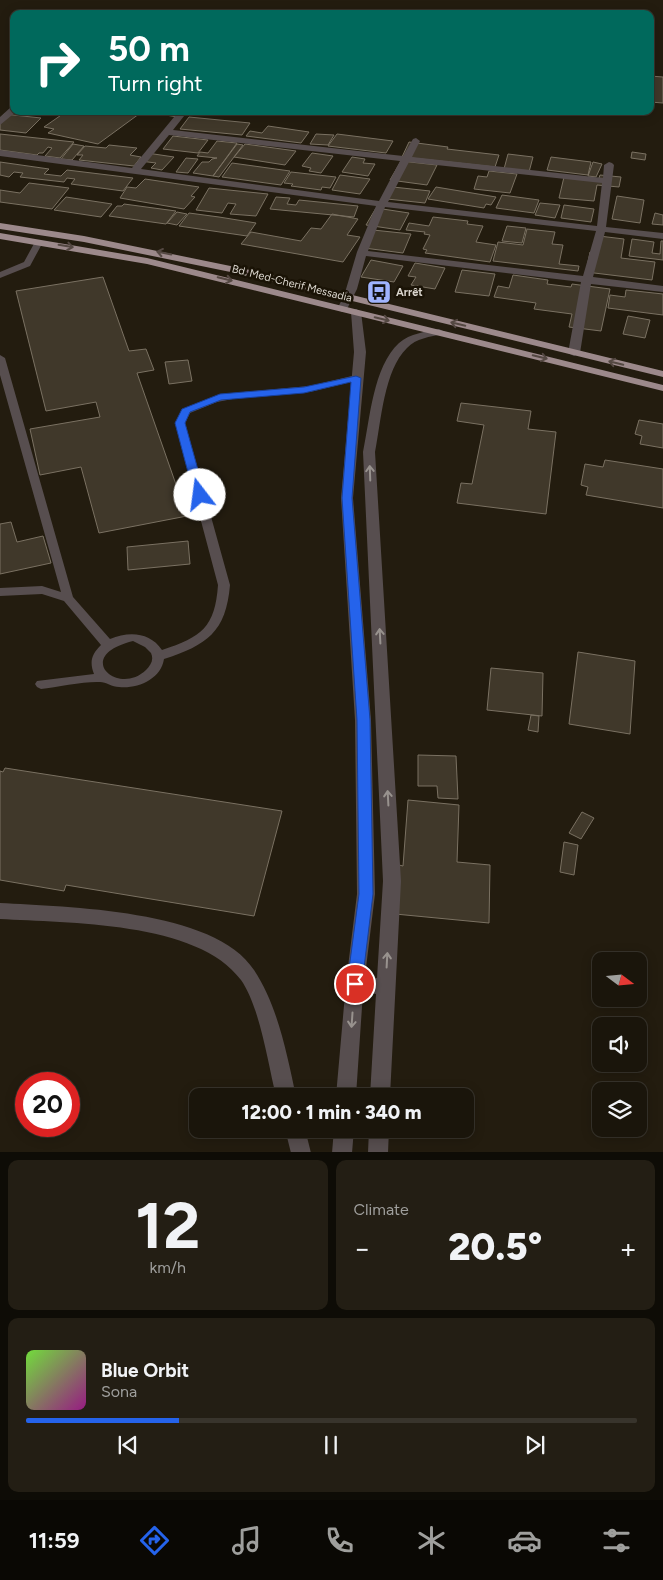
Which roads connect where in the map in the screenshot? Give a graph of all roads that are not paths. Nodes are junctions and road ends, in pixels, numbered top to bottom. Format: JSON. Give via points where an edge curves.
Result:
{"nodes":[{"id":1,"x":10,"y":113,"type":"edge"},
{"id":2,"x":181,"y":115,"type":"edge"},
{"id":3,"x":0,"y":122,"type":"edge"},
{"id":4,"x":166,"y":132,"type":"junction"},
{"id":5,"x":416,"y":141,"type":"dead end"},
{"id":6,"x":0,"y":153,"type":"edge"},
{"id":7,"x":405,"y":160,"type":"junction"},
{"id":8,"x":609,"y":165,"type":"dead end"},
{"id":9,"x":134,"y":171,"type":"junction"},
{"id":10,"x":608,"y":181,"type":"junction"},
{"id":11,"x":381,"y":204,"type":"junction"},
{"id":12,"x":0,"y":226,"type":"edge"},
{"id":13,"x":601,"y":230,"type":"junction"},
{"id":14,"x":0,"y":236,"type":"edge"},
{"id":15,"x":663,"y":236,"type":"edge"},
{"id":16,"x":39,"y":242,"type":"junction"},
{"id":17,"x":362,"y":253,"type":"junction"},
{"id":18,"x":0,"y":275,"type":"edge"},
{"id":19,"x":587,"y":279,"type":"junction"},
{"id":20,"x":663,"y":289,"type":"edge"},
{"id":21,"x":350,"y":298,"type":"junction"},
{"id":22,"x":342,"y":309,"type":"junction"},
{"id":23,"x":356,"y":312,"type":"junction"},
{"id":24,"x":439,"y":332,"type":"junction"},
{"id":25,"x":574,"y":352,"type":"junction"},
{"id":26,"x":0,"y":358,"type":"edge"},
{"id":27,"x":663,"y":374,"type":"edge"},
{"id":28,"x":356,"y":378,"type":"junction"},
{"id":29,"x":663,"y":388,"type":"edge"},
{"id":30,"x":0,"y":592,"type":"edge"},
{"id":31,"x":68,"y":598,"type":"junction"},
{"id":32,"x":107,"y":644,"type":"junction"},
{"id":33,"x":159,"y":656,"type":"junction"},
{"id":34,"x":104,"y":677,"type":"junction"},
{"id":35,"x":41,"y":684,"type":"dead end"},
{"id":36,"x":0,"y":911,"type":"edge"},
{"id":37,"x":355,"y":984,"type":"junction"},
{"id":38,"x":385,"y":987,"type":"junction"},
{"id":39,"x":284,"y":1088,"type":"edge"},
{"id":40,"x":347,"y":1088,"type":"edge"},
{"id":41,"x":380,"y":1088,"type":"edge"},
{"id":42,"x":297,"y":1138,"type":"edge"},
{"id":43,"x":343,"y":1138,"type":"edge"},
{"id":44,"x":379,"y":1138,"type":"edge"},
{"id":45,"x":301,"y":1152,"type":"edge"},
{"id":46,"x":342,"y":1152,"type":"edge"},
{"id":47,"x":378,"y":1152,"type":"edge"}],
"edges":[{"from":1,"to":3,"type":"street"},
{"from":2,"to":4,"type":"street"},
{"from":4,"to":7,"type":"street"},
{"from":4,"to":9,"type":"street"},
{"from":5,"to":7,"type":"street"},
{"from":6,"to":9,"type":"street"},
{"from":7,"to":10,"type":"street"},
{"from":7,"to":11,"type":"street"},
{"from":8,"to":10,"type":"street"},
{"from":9,"to":11,"type":"street"},
{"from":10,"to":13,"type":"street"},
{"from":11,"to":13,"type":"street"},
{"from":11,"to":17,"type":"street"},
{"from":21,"to":12,"type":"highway","name":"Bd. Med-Cherif Messadia","one_way":true,"via":[[210,262],[91,239]]},
{"from":13,"to":15,"type":"street"},
{"from":13,"to":19,"type":"street"},
{"from":14,"to":16,"type":"highway","name":"Bd. Med-Cherif Messadia"},
{"from":16,"to":18,"type":"lane","via":[[27,264]]},
{"from":16,"to":22,"type":"highway","name":"Bd. Med-Cherif Messadia","one_way":true,"via":[[147,261]]},
{"from":17,"to":19,"type":"street"},
{"from":17,"to":21,"type":"street"},
{"from":19,"to":20,"type":"street"},
{"from":19,"to":25,"type":"street"},
{"from":21,"to":22,"type":"street"},
{"from":25,"to":21,"type":"highway","name":"Bd. Med-Cherif Messadia","one_way":true},
{"from":22,"to":23,"type":"highway","name":"Bd. Med-Cherif Messadia"},
{"from":23,"to":24,"type":"highway","name":"Bd. Med-Cherif Messadia","one_way":true},
{"from":23,"to":28,"type":"street","via":[[360,352]]},
{"from":24,"to":29,"type":"highway","name":"Bd. Med-Cherif Messadia","one_way":true},
{"from":38,"to":24,"type":"street","one_way":true,"via":[[392,880],[369,452],[389,364],[404,345],[416,337]]},
{"from":27,"to":25,"type":"highway","name":"Bd. Med-Cherif Messadia","one_way":true},
{"from":26,"to":31,"type":"lane"},
{"from":28,"to":33,"type":"lane","via":[[304,390],[220,397],[186,411],[180,423],[224,585],[224,600],[222,610],[206,635],[189,647]]},
{"from":28,"to":37,"type":"street","via":[[347,498],[363,720],[366,894]]},
{"from":30,"to":31,"type":"lane","via":[[42,590]]},
{"from":31,"to":32,"type":"lane"},
{"from":32,"to":33,"type":"lane","via":[[120,639],[146,640],[155,647]]},
{"from":32,"to":34,"type":"lane","via":[[96,661],[97,670]]},
{"from":33,"to":34,"type":"lane","via":[[150,674],[140,680],[114,682]]},
{"from":34,"to":35,"type":"lane"},
{"from":36,"to":39,"type":"street","via":[[156,925],[196,938],[230,956],[246,973],[259,997]]},
{"from":37,"to":38,"type":"street"},
{"from":37,"to":40,"type":"street","one_way":true},
{"from":38,"to":41,"type":"street"},
{"from":42,"to":45,"type":"street"},
{"from":43,"to":46,"type":"street"},
{"from":44,"to":47,"type":"street"}]}
